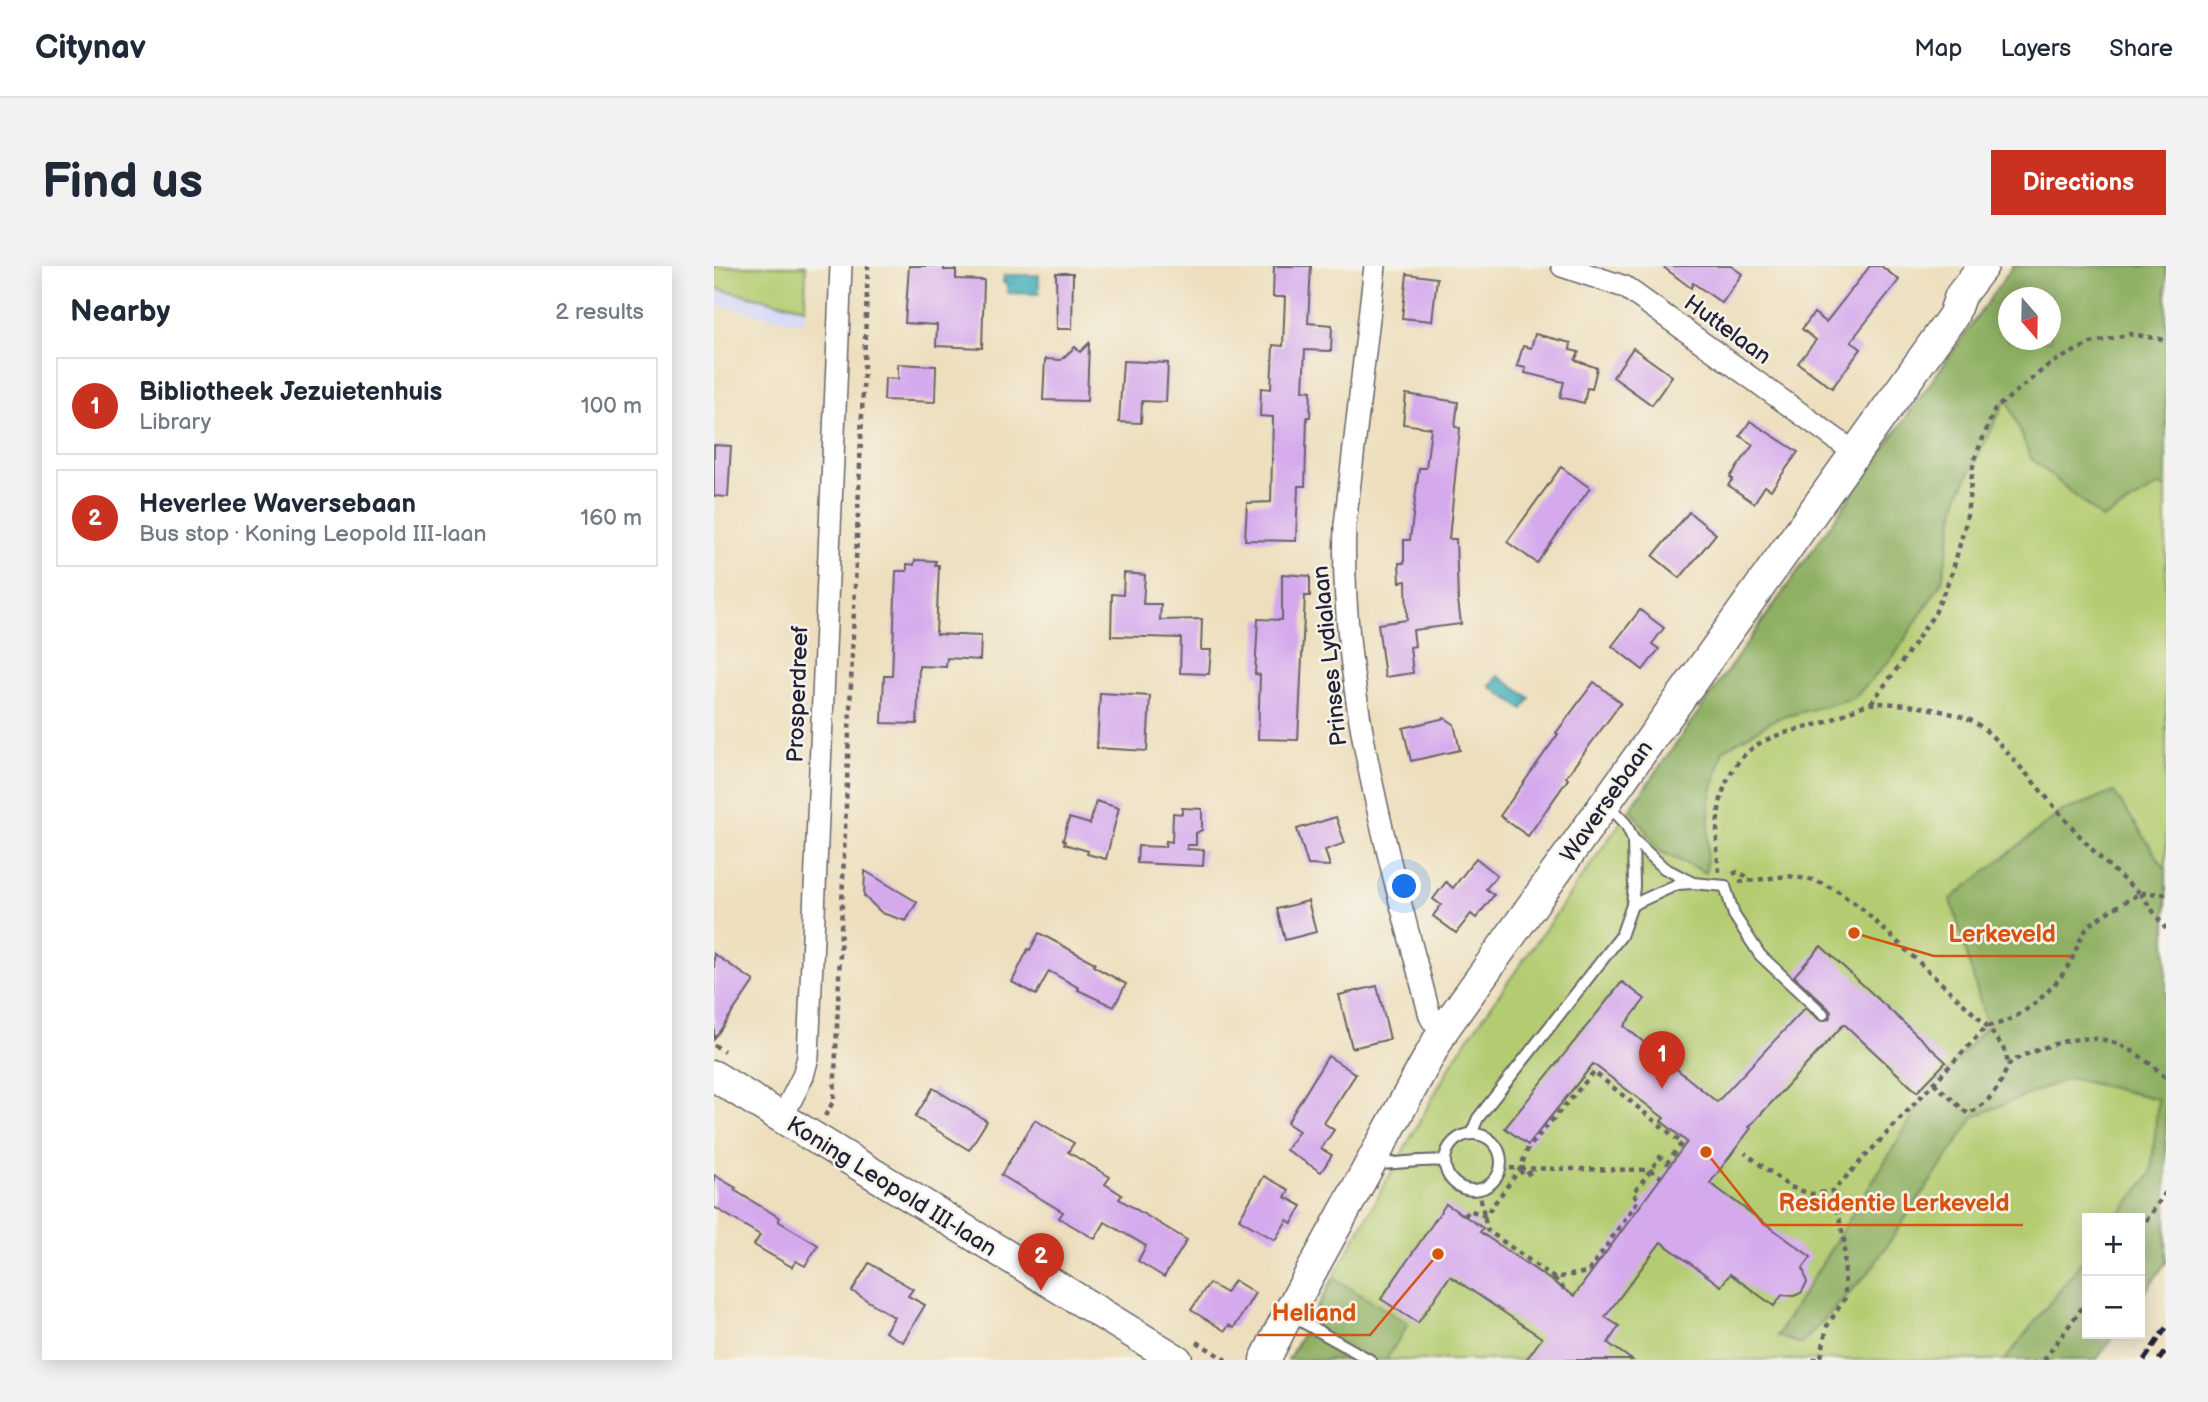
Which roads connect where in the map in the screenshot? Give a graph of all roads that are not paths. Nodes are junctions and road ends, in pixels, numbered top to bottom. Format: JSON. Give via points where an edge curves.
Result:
{"nodes":[{"id":1,"x":841,"y":266,"type":"edge"},
{"id":2,"x":1375,"y":266,"type":"edge"},
{"id":3,"x":1562,"y":266,"type":"edge"},
{"id":4,"x":1983,"y":266,"type":"edge"},
{"id":5,"x":1854,"y":452,"type":"junction"},
{"id":6,"x":1605,"y":802,"type":"junction"},
{"id":7,"x":1633,"y":839,"type":"junction"},
{"id":8,"x":1693,"y":883,"type":"junction"},
{"id":9,"x":1632,"y":905,"type":"junction"},
{"id":10,"x":1823,"y":1014,"type":"dead end"},
{"id":11,"x":1444,"y":1028,"type":"junction"},
{"id":12,"x":714,"y":1076,"type":"edge"},
{"id":13,"x":782,"y":1118,"type":"junction"},
{"id":14,"x":1471,"y":1134,"type":"junction"},
{"id":15,"x":1445,"y":1161,"type":"junction"},
{"id":16,"x":1370,"y":1165,"type":"junction"},
{"id":17,"x":1288,"y":1314,"type":"junction"},
{"id":18,"x":1177,"y":1360,"type":"edge"},
{"id":19,"x":1265,"y":1360,"type":"edge"},
{"id":20,"x":1370,"y":1360,"type":"edge"}],
"edges":[{"from":1,"to":13,"type":"street","name":"Prosperdreef","via":[[808,1057]]},
{"from":2,"to":11,"type":"street","name":"Prinses Lydialaan","via":[[1345,525],[1354,685],[1375,796],[1420,979],[1430,1016]]},
{"from":3,"to":5,"type":"street","name":"Huttelaan","via":[[1625,287]]},
{"from":4,"to":5,"type":"street","name":"Waversebaan","via":[[1960,296],[1953,316]]},
{"from":5,"to":6,"type":"street","name":"Waversebaan"},
{"from":6,"to":7,"type":"lane"},
{"from":6,"to":11,"type":"street","name":"Waversebaan"},
{"from":7,"to":8,"type":"lane","via":[[1664,868]]},
{"from":7,"to":9,"type":"lane"},
{"from":8,"to":9,"type":"lane","via":[[1678,884]]},
{"from":8,"to":10,"type":"lane","via":[[1724,886],[1734,915],[1760,955]]},
{"from":9,"to":14,"type":"lane","via":[[1621,936],[1478,1118]]},
{"from":11,"to":16,"type":"street","name":"Waversebaan"},
{"from":12,"to":13,"type":"street","name":"Koning Leopold III-laan"},
{"from":13,"to":18,"type":"street","name":"Koning Leopold III-laan"},
{"from":14,"to":15,"type":"lane","via":[[1450,1146]]},
{"from":14,"to":15,"type":"lane","via":[[1496,1146],[1500,1168],[1494,1181],[1479,1190],[1455,1184]]},
{"from":15,"to":16,"type":"lane"},
{"from":16,"to":17,"type":"street","name":"Waversebaan"},
{"from":17,"to":19,"type":"street","name":"Waversebaan"},
{"from":17,"to":20,"type":"lane"}]}
